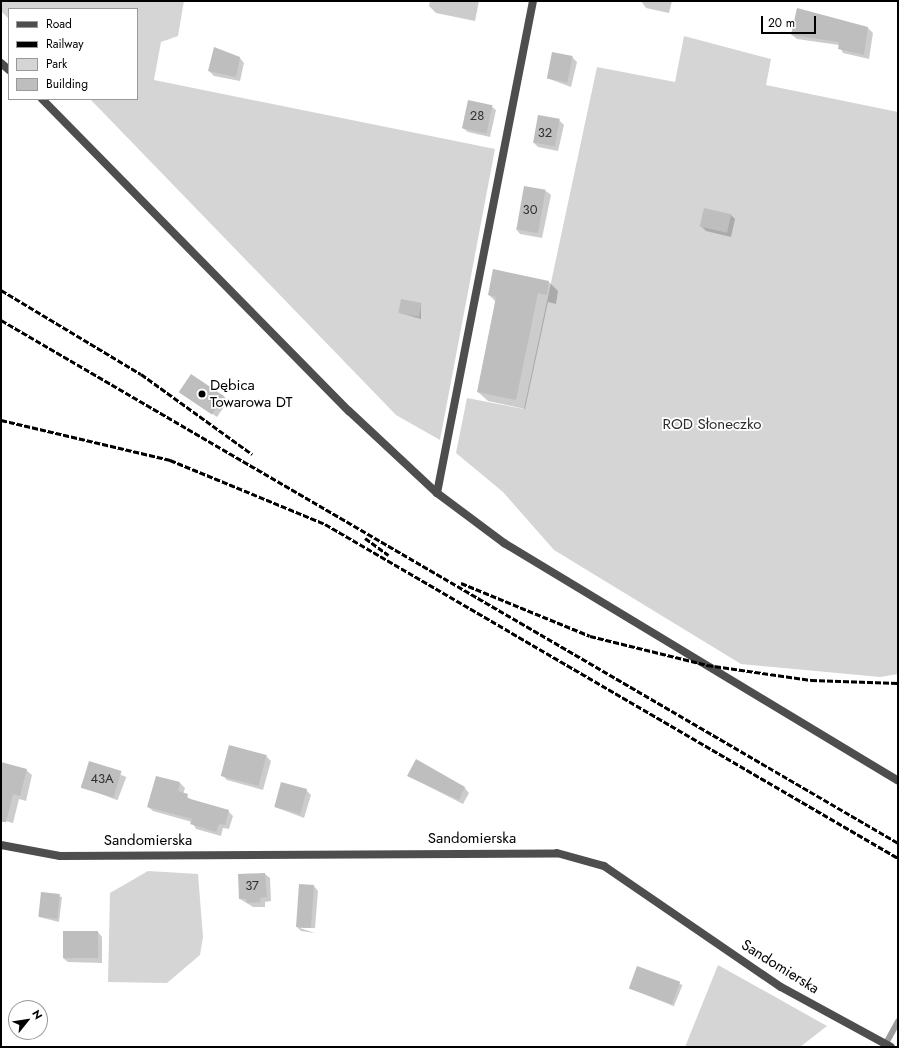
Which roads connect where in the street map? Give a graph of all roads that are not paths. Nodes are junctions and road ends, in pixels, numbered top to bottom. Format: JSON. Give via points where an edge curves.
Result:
{"nodes":[{"id":1,"x":533,"y":1,"type":"edge"},
{"id":2,"x":43,"y":100,"type":"edge"},
{"id":3,"x":436,"y":493,"type":"junction"},
{"id":4,"x":898,"y":781,"type":"edge"},
{"id":5,"x":1,"y":845,"type":"edge"},
{"id":6,"x":891,"y":1047,"type":"edge"}],
"edges":[{"from":1,"to":3,"type":"street"},
{"from":2,"to":3,"type":"street","via":[[349,411]]},
{"from":3,"to":4,"type":"street","via":[[504,543]]},
{"from":5,"to":6,"type":"street","name":"Sandomierska","via":[[60,856],[557,853],[604,866],[781,987]]}]}
